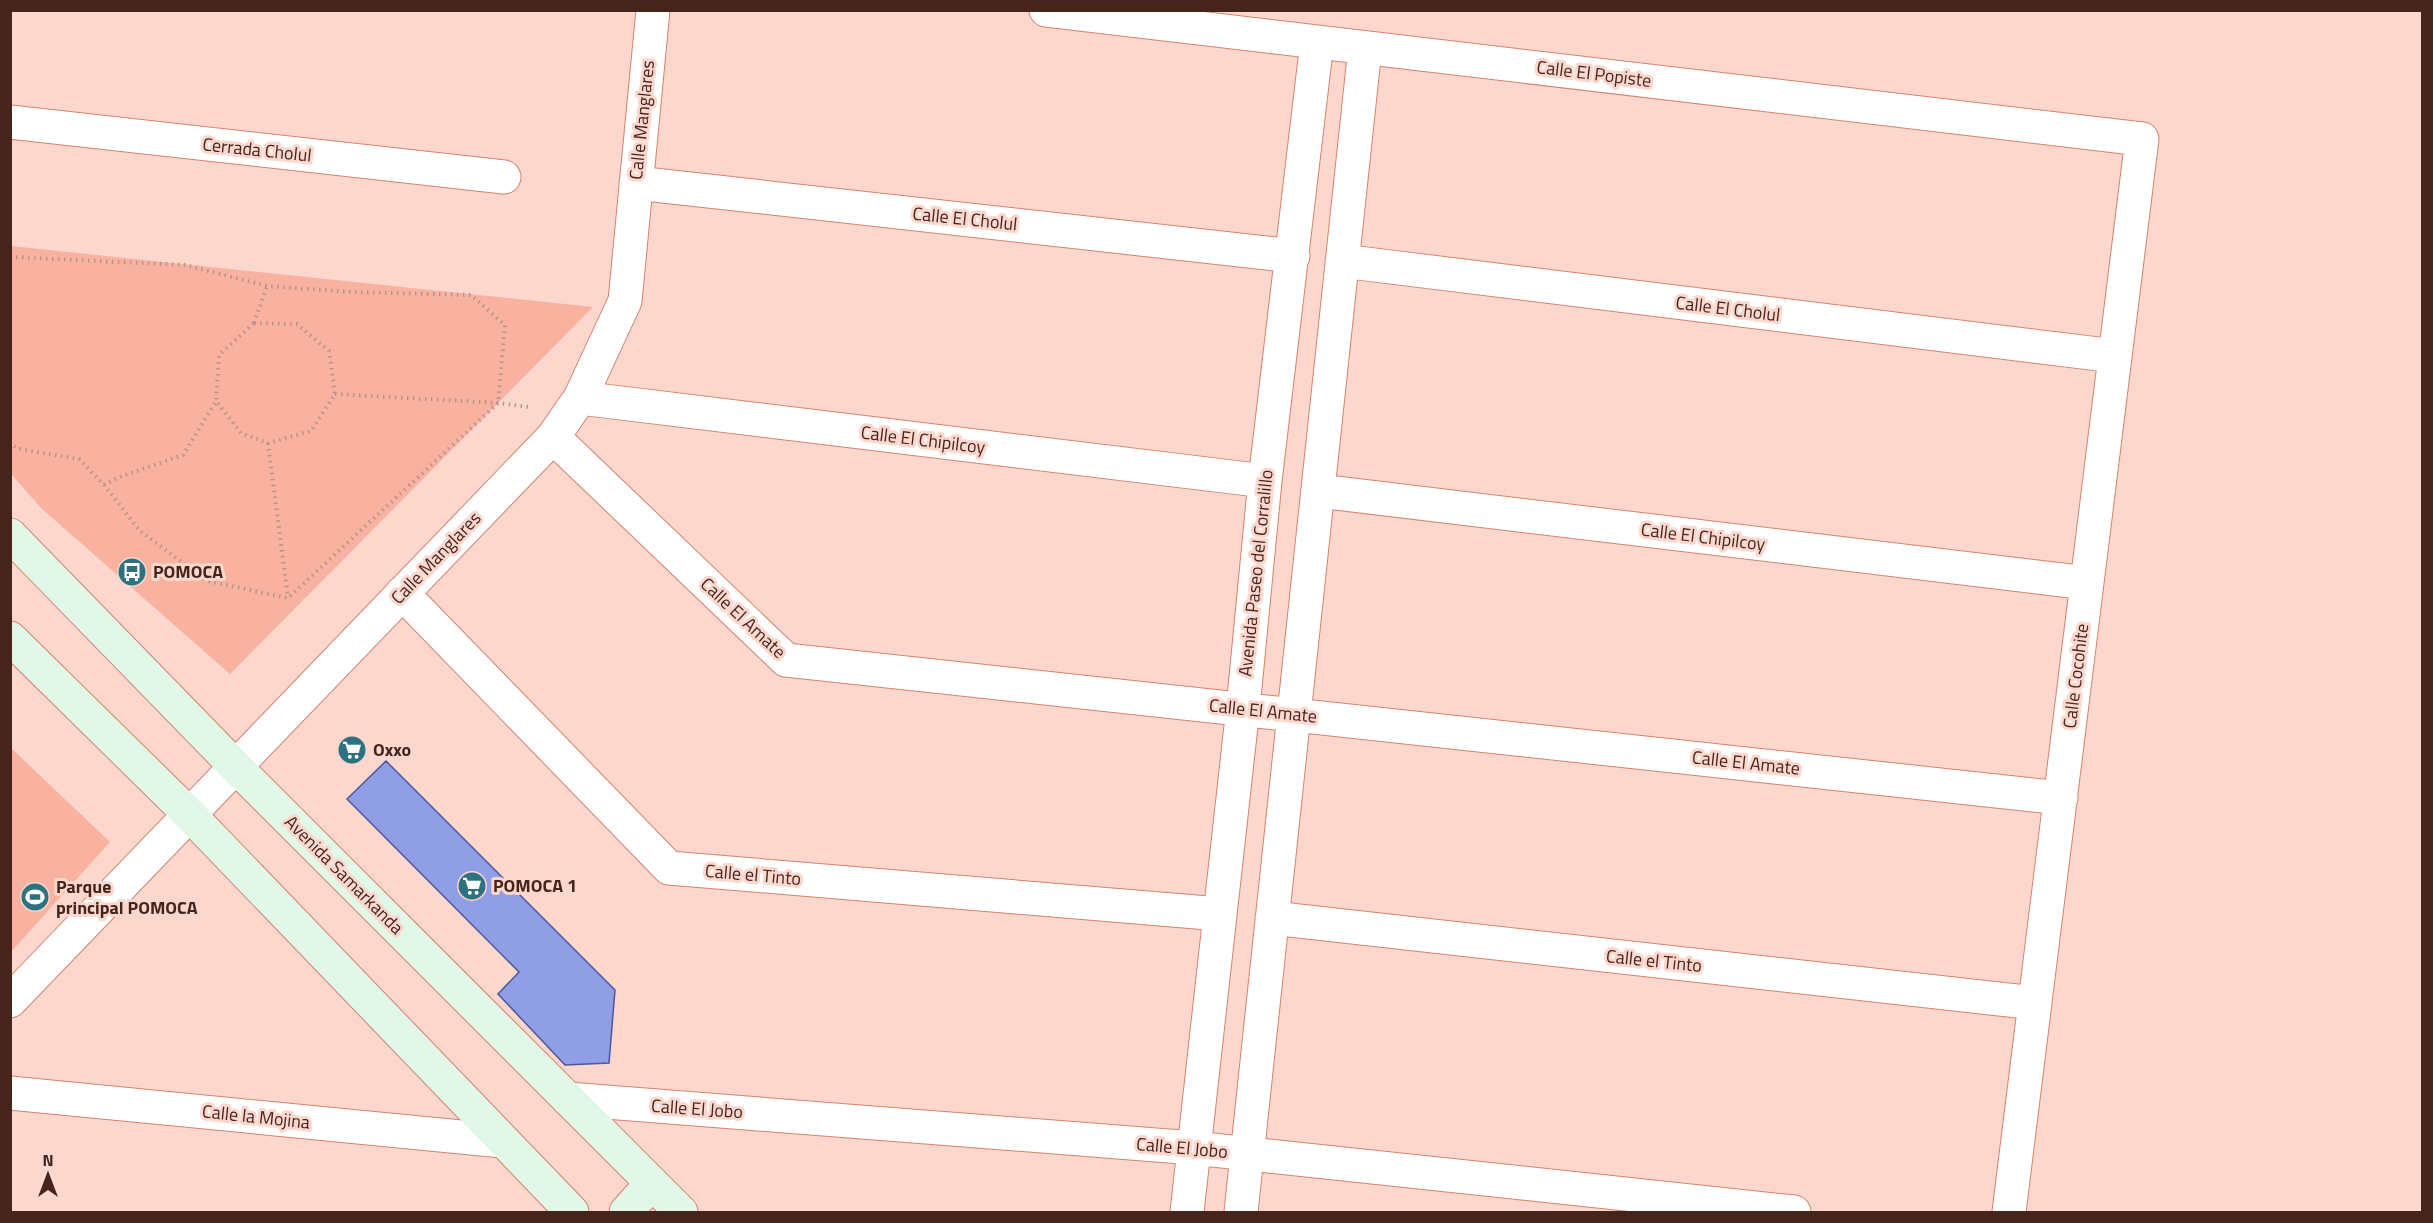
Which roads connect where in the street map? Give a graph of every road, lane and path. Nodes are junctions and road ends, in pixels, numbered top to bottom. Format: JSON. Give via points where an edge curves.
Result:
{"nodes":[{"id":1,"x":653,"y":10,"type":"edge"},
{"id":2,"x":1046,"y":10,"type":"edge"},
{"id":3,"x":1317,"y":42,"type":"junction"},
{"id":4,"x":1365,"y":48,"type":"junction"},
{"id":5,"x":10,"y":122,"type":"edge"},
{"id":6,"x":2142,"y":139,"type":"joint"},
{"id":7,"x":504,"y":177,"type":"dead end"},
{"id":8,"x":636,"y":183,"type":"junction"},
{"id":9,"x":1293,"y":256,"type":"junction"},
{"id":10,"x":10,"y":257,"type":"edge"},
{"id":11,"x":1342,"y":261,"type":"junction"},
{"id":12,"x":267,"y":286,"type":"junction"},
{"id":13,"x":254,"y":323,"type":"junction"},
{"id":14,"x":2115,"y":356,"type":"junction"},
{"id":15,"x":335,"y":394,"type":"junction"},
{"id":16,"x":580,"y":398,"type":"junction"},
{"id":17,"x":216,"y":401,"type":"junction"},
{"id":18,"x":498,"y":403,"type":"junction"},
{"id":19,"x":553,"y":437,"type":"junction"},
{"id":20,"x":268,"y":442,"type":"junction"},
{"id":21,"x":10,"y":444,"type":"edge"},
{"id":22,"x":1265,"y":481,"type":"junction"},
{"id":23,"x":104,"y":485,"type":"junction"},
{"id":24,"x":1319,"y":491,"type":"junction"},
{"id":25,"x":10,"y":535,"type":"edge"},
{"id":26,"x":2087,"y":583,"type":"junction"},
{"id":27,"x":402,"y":593,"type":"junction"},
{"id":28,"x":288,"y":598,"type":"junction"},
{"id":29,"x":10,"y":638,"type":"edge"},
{"id":30,"x":1243,"y":708,"type":"junction"},
{"id":31,"x":1294,"y":714,"type":"junction"},
{"id":32,"x":235,"y":766,"type":"junction"},
{"id":33,"x":2061,"y":798,"type":"junction"},
{"id":34,"x":189,"y":814,"type":"junction"},
{"id":35,"x":1220,"y":914,"type":"junction"},
{"id":36,"x":1272,"y":918,"type":"junction"},
{"id":37,"x":10,"y":1001,"type":"edge"},
{"id":38,"x":2035,"y":1004,"type":"junction"},
{"id":39,"x":10,"y":1093,"type":"edge"},
{"id":40,"x":568,"y":1099,"type":"junction"},
{"id":41,"x":502,"y":1141,"type":"junction"},
{"id":42,"x":1194,"y":1148,"type":"junction"},
{"id":43,"x":1247,"y":1154,"type":"junction"},
{"id":44,"x":652,"y":1183,"type":"junction"},
{"id":45,"x":572,"y":1212,"type":"edge"},
{"id":46,"x":626,"y":1212,"type":"edge"},
{"id":47,"x":681,"y":1212,"type":"edge"},
{"id":48,"x":1187,"y":1212,"type":"edge"},
{"id":49,"x":1241,"y":1212,"type":"edge"},
{"id":50,"x":1794,"y":1212,"type":"edge"},
{"id":51,"x":2009,"y":1212,"type":"edge"}],
"edges":[{"from":1,"to":8,"type":"street","name":"Calle Manglares"},
{"from":2,"to":3,"type":"street","name":"Calle El Popiste"},
{"from":3,"to":4,"type":"street","name":"Calle El Popiste"},
{"from":3,"to":9,"type":"street","name":"Avenida Paseo del Corralillo"},
{"from":4,"to":6,"type":"street","name":"Calle El Popiste"},
{"from":4,"to":11,"type":"street"},
{"from":5,"to":7,"type":"street","name":"Cerrada Cholul"},
{"from":6,"to":14,"type":"street","name":"Calle Cocohite"},
{"from":8,"to":9,"type":"street","name":"Calle El Cholul"},
{"from":8,"to":16,"type":"street","name":"Calle Manglares","via":[[625,301]]},
{"from":9,"to":22,"type":"street","name":"Avenida Paseo del Corralillo"},
{"from":10,"to":12,"type":"path","via":[[185,265]]},
{"from":11,"to":14,"type":"street","name":"Calle El Cholul"},
{"from":11,"to":24,"type":"street"},
{"from":12,"to":13,"type":"path"},
{"from":12,"to":18,"type":"path","via":[[471,295],[505,325]]},
{"from":13,"to":15,"type":"path","via":[[297,324],[329,351]]},
{"from":13,"to":17,"type":"path","via":[[219,355]]},
{"from":14,"to":26,"type":"street","name":"Calle Cocohite"},
{"from":15,"to":18,"type":"path"},
{"from":15,"to":20,"type":"path","via":[[311,431]]},
{"from":16,"to":19,"type":"street","name":"Calle Manglares"},
{"from":16,"to":22,"type":"street","name":"Calle El Chipilcoy"},
{"from":17,"to":20,"type":"path","via":[[241,433]]},
{"from":17,"to":23,"type":"path","via":[[183,455]]},
{"from":18,"to":28,"type":"path"},
{"from":19,"to":27,"type":"street","name":"Calle Manglares"},
{"from":19,"to":30,"type":"street","name":"Calle El Amate","via":[[786,660]]},
{"from":20,"to":28,"type":"path"},
{"from":21,"to":23,"type":"path","via":[[79,459]]},
{"from":22,"to":30,"type":"street","name":"Avenida Paseo del Corralillo"},
{"from":23,"to":28,"type":"path","via":[[139,531],[207,581]]},
{"from":24,"to":26,"type":"street","name":"Calle El Chipilcoy"},
{"from":24,"to":31,"type":"street"},
{"from":25,"to":32,"type":"street","name":"Avenida Samarkanda"},
{"from":26,"to":33,"type":"street","name":"Calle Cocohite"},
{"from":27,"to":32,"type":"street","name":"Calle Manglares"},
{"from":27,"to":35,"type":"street","name":"Calle el Tinto","via":[[669,868]]},
{"from":29,"to":34,"type":"street"},
{"from":30,"to":31,"type":"street","name":"Calle El Amate"},
{"from":30,"to":35,"type":"street","name":"Avenida Paseo del Corralillo"},
{"from":31,"to":33,"type":"street","name":"Calle El Amate"},
{"from":31,"to":36,"type":"street"},
{"from":32,"to":34,"type":"street","name":"Calle Manglares"},
{"from":32,"to":40,"type":"street","name":"Avenida Samarkanda"},
{"from":33,"to":38,"type":"street","name":"Calle Cocohite"},
{"from":34,"to":37,"type":"street","name":"Calle Manglares"},
{"from":34,"to":41,"type":"street"},
{"from":35,"to":42,"type":"street","name":"Avenida Paseo del Corralillo"},
{"from":36,"to":38,"type":"street","name":"Calle el Tinto"},
{"from":36,"to":43,"type":"street"},
{"from":38,"to":51,"type":"street","name":"Calle Cocohite"},
{"from":39,"to":41,"type":"street","name":"Calle la Mojina"},
{"from":40,"to":42,"type":"street","name":"Calle El Jobo"},
{"from":40,"to":44,"type":"street","name":"Avenida Samarkanda"},
{"from":41,"to":45,"type":"street"},
{"from":42,"to":43,"type":"street","name":"Calle El Jobo"},
{"from":42,"to":48,"type":"street","name":"Avenida Paseo del Corralillo"},
{"from":43,"to":49,"type":"street"},
{"from":43,"to":50,"type":"street","name":"Calle El Jobo"},
{"from":44,"to":46,"type":"street"},
{"from":44,"to":47,"type":"street","name":"Avenida Samarkanda"}]}
